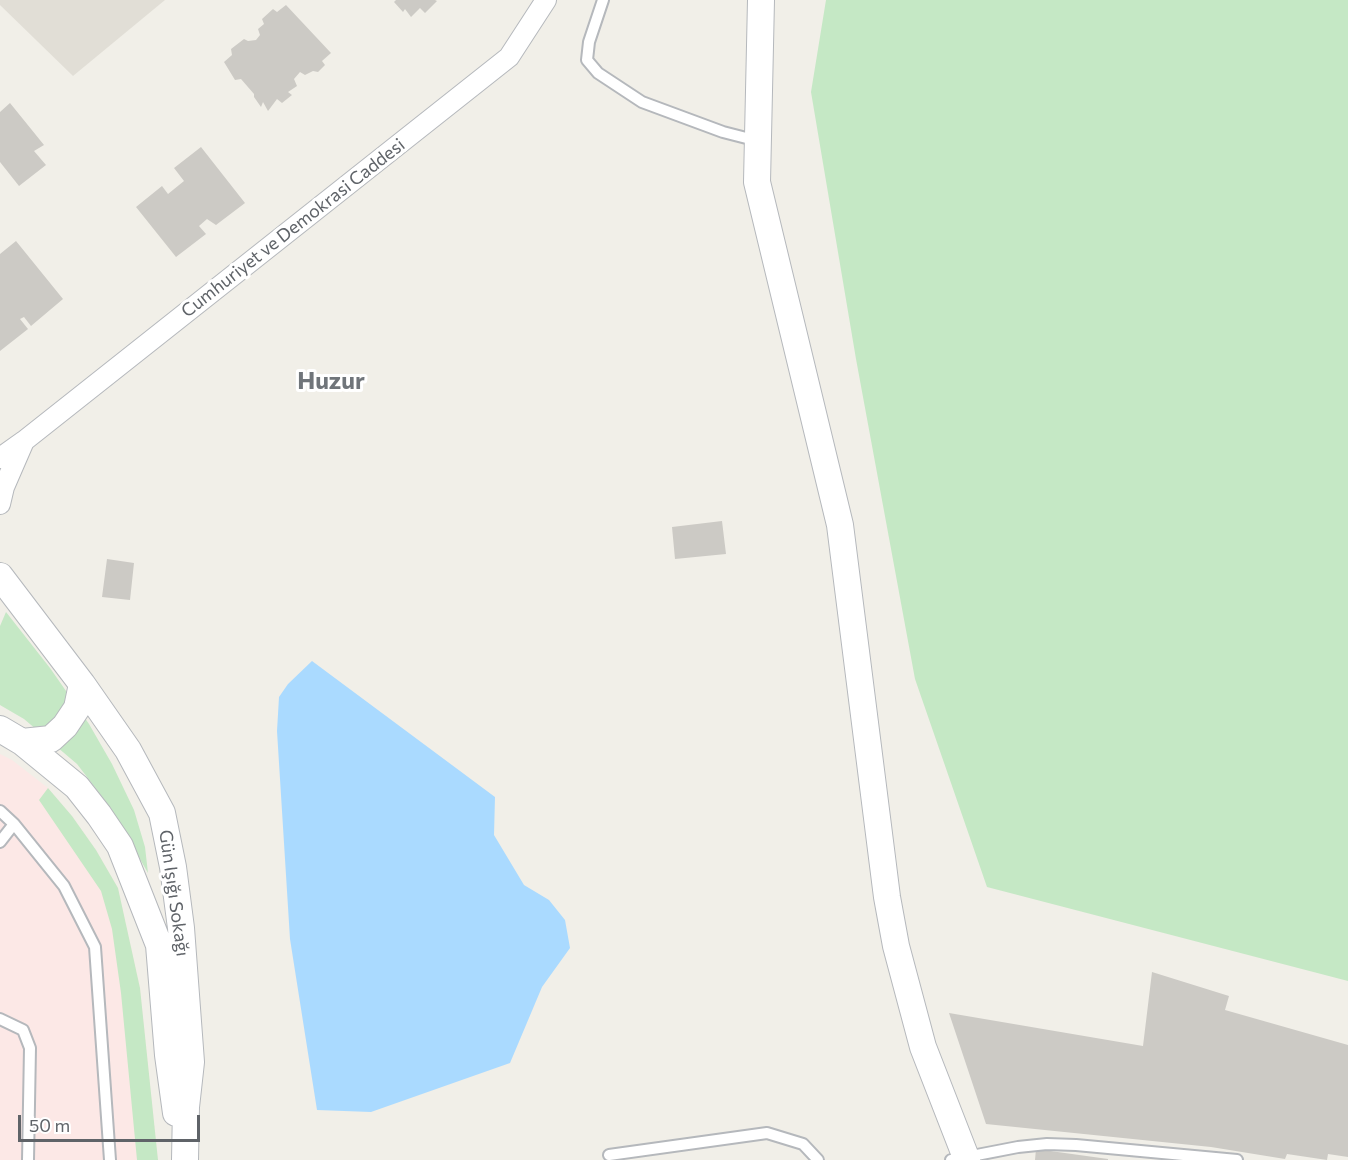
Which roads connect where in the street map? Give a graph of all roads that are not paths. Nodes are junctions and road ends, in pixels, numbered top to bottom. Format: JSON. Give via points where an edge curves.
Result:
{"nodes":[{"id":1,"x":546,"y":0,"type":"edge"},
{"id":2,"x":603,"y":0,"type":"edge"},
{"id":3,"x":761,"y":0,"type":"edge"},
{"id":4,"x":758,"y":141,"type":"junction"},
{"id":5,"x":24,"y":441,"type":"junction"},
{"id":6,"x":0,"y":458,"type":"edge"},
{"id":7,"x":0,"y":504,"type":"edge"},
{"id":8,"x":0,"y":576,"type":"edge"},
{"id":9,"x":82,"y":684,"type":"junction"},
{"id":10,"x":0,"y":729,"type":"edge"},
{"id":11,"x":22,"y":742,"type":"junction"},
{"id":12,"x":0,"y":811,"type":"edge"},
{"id":13,"x":14,"y":825,"type":"junction"},
{"id":14,"x":0,"y":842,"type":"edge"},
{"id":15,"x":0,"y":1018,"type":"edge"},
{"id":16,"x":609,"y":1155,"type":"dead end"},
{"id":17,"x":185,"y":1156,"type":"edge"},
{"id":18,"x":961,"y":1159,"type":"edge"},
{"id":19,"x":28,"y":1160,"type":"edge"},
{"id":20,"x":110,"y":1160,"type":"edge"},
{"id":21,"x":818,"y":1160,"type":"edge"},
{"id":22,"x":1237,"y":1160,"type":"edge"}],
"edges":[{"from":1,"to":5,"type":"street","name":"Cumhuriyet ve Demokrasi Caddesi","via":[[508,57]]},
{"from":2,"to":4,"type":"lane","via":[[587,60],[598,73],[642,102]]},
{"from":3,"to":4,"type":"street"},
{"from":4,"to":18,"type":"street","via":[[757,182],[840,525],[896,946],[923,1047]]},
{"from":5,"to":6,"type":"street","name":"Cumhuriyet ve Demokrasi Caddesi"},
{"from":5,"to":7,"type":"street","name":"Cumhuriyet ve Demokrasi Caddesi"},
{"from":8,"to":9,"type":"street","name":"Gün Işığı Sokağı"},
{"from":9,"to":11,"type":"street","via":[[77,708],[65,726],[51,739]]},
{"from":9,"to":17,"type":"street","name":"Gün Işığı Sokağı","via":[[128,750],[162,813],[181,928],[190,1051]]},
{"from":10,"to":11,"type":"street"},
{"from":11,"to":17,"type":"street","name":"Gün Işığı Sokağı","via":[[76,787],[99,815],[120,846],[134,880],[159,945],[174,1105]]},
{"from":12,"to":13,"type":"lane"},
{"from":13,"to":14,"type":"lane"},
{"from":13,"to":20,"type":"lane","via":[[64,886],[95,947]]},
{"from":15,"to":19,"type":"lane","via":[[23,1030],[30,1048]]},
{"from":16,"to":21,"type":"lane","via":[[767,1133],[803,1144]]},
{"from":18,"to":22,"type":"lane","via":[[1018,1147],[1057,1144]]}]}
